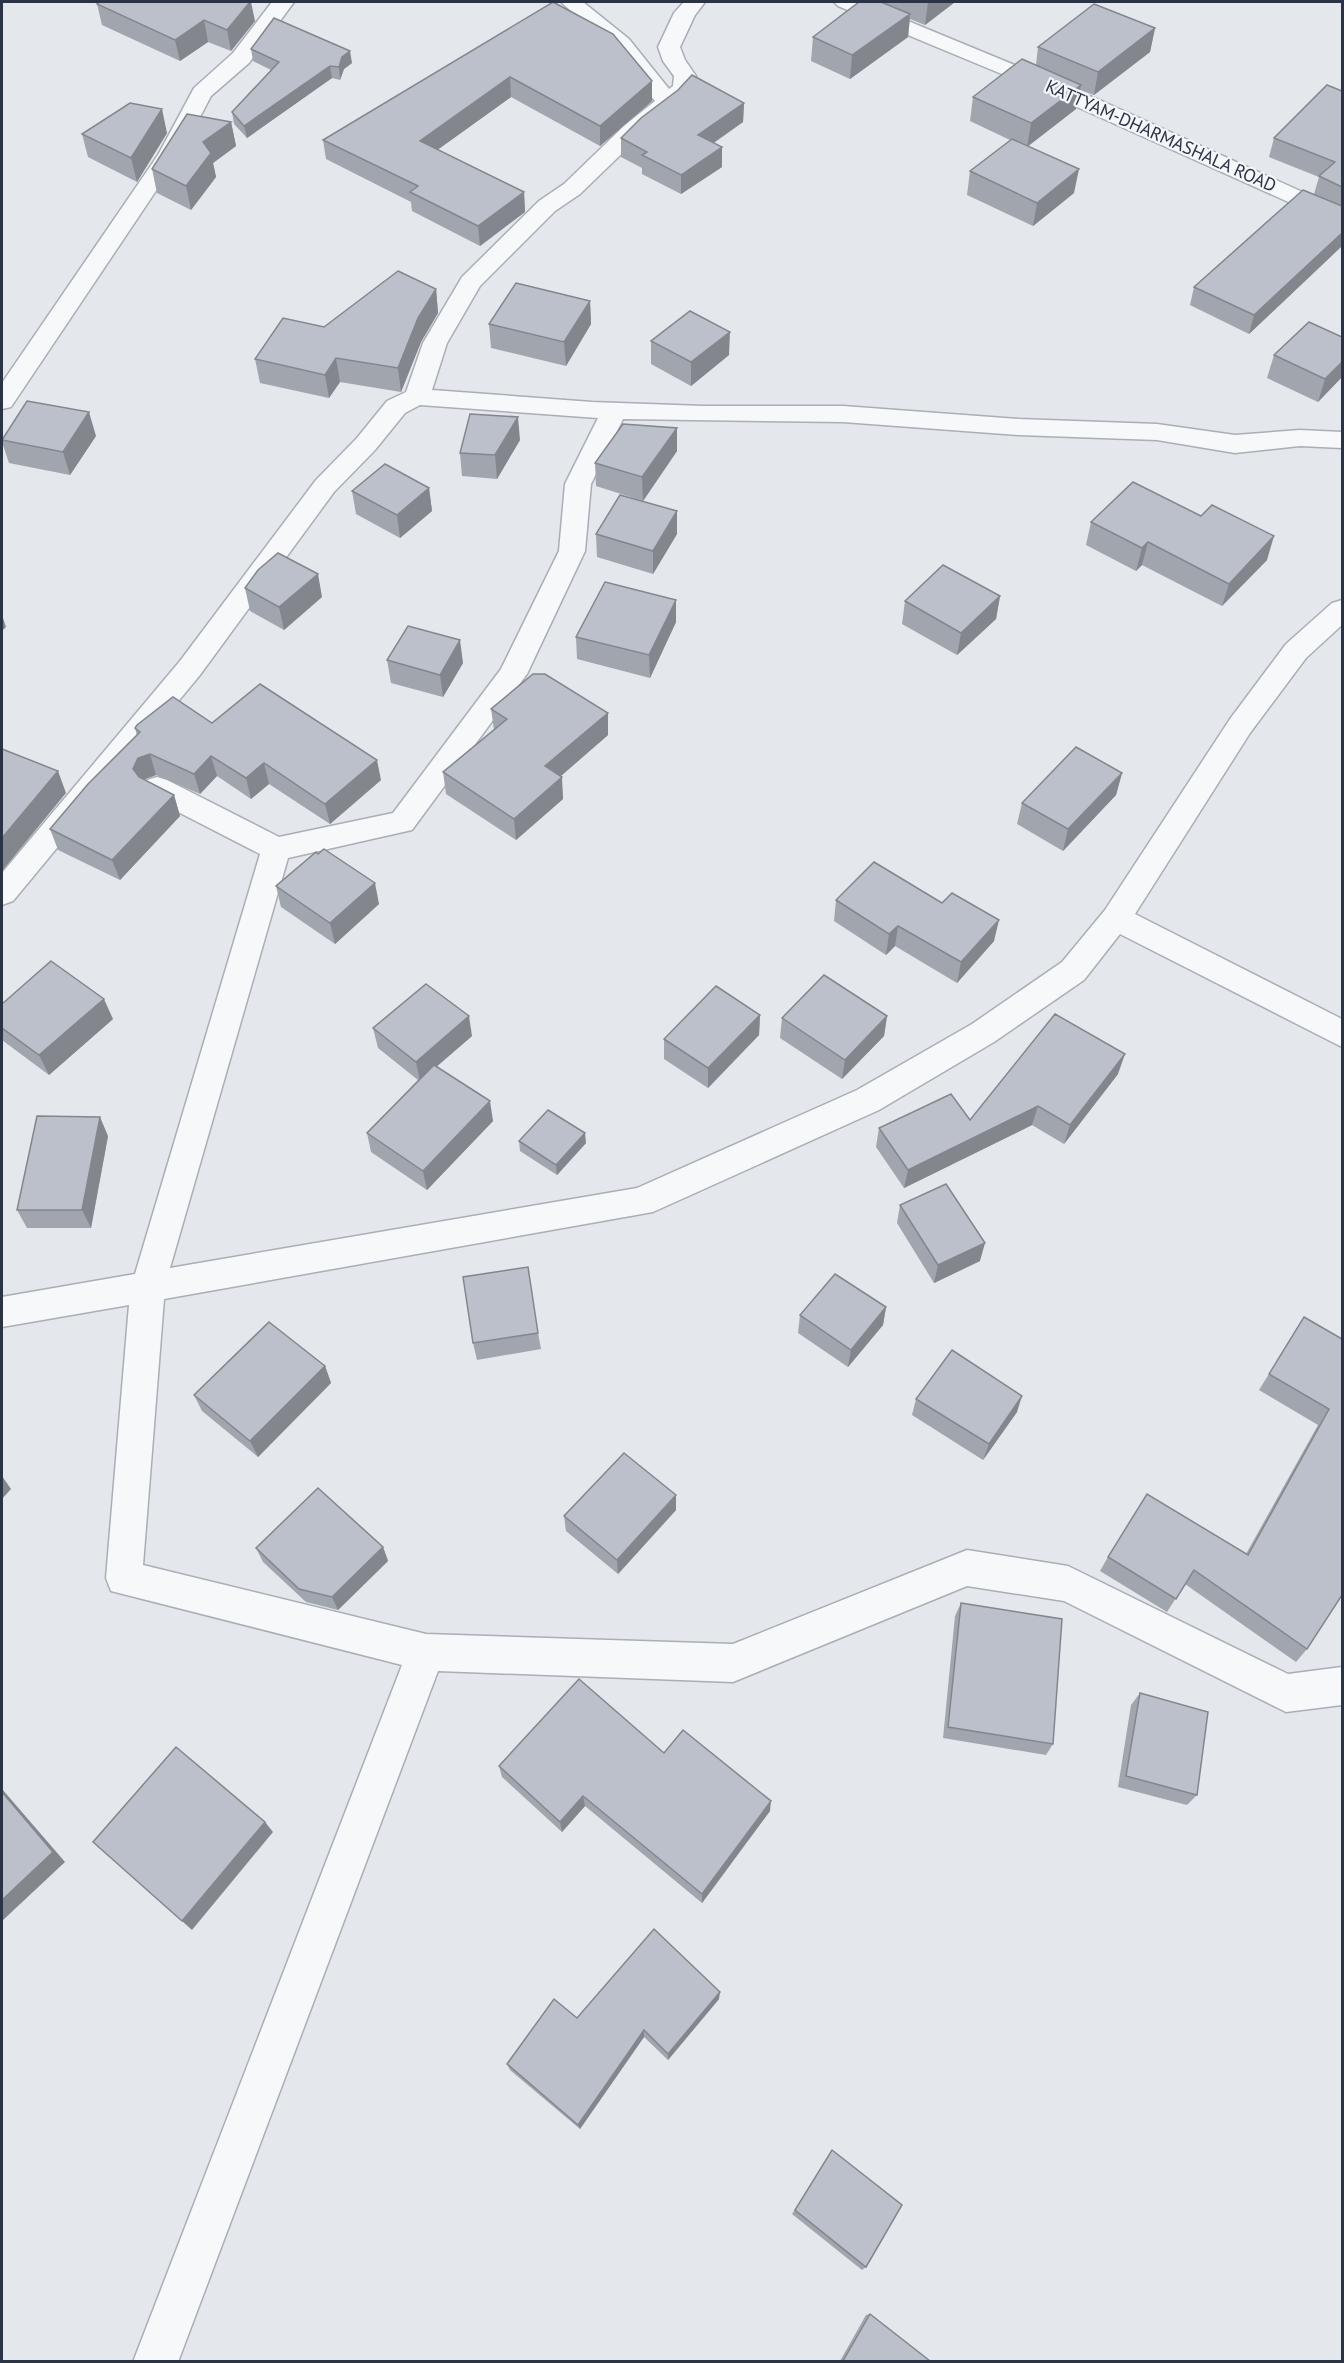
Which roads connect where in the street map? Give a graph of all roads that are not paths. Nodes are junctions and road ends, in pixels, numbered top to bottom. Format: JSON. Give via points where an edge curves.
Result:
{"nodes":[{"id":1,"x":283,"y":2,"type":"edge"},
{"id":2,"x":572,"y":2,"type":"edge"},
{"id":3,"x":695,"y":2,"type":"edge"},
{"id":4,"x":849,"y":2,"type":"edge"},
{"id":5,"x":669,"y":103,"type":"junction"},
{"id":6,"x":1342,"y":219,"type":"edge"},
{"id":7,"x":417,"y":397,"type":"junction"},
{"id":8,"x":2,"y":401,"type":"edge"},
{"id":9,"x":614,"y":411,"type":"junction"},
{"id":10,"x":1342,"y":440,"type":"edge"},
{"id":11,"x":1342,"y":610,"type":"edge"},
{"id":12,"x":156,"y":788,"type":"edge"},
{"id":13,"x":276,"y":849,"type":"junction"},
{"id":14,"x":2,"y":892,"type":"edge"},
{"id":15,"x":1116,"y":918,"type":"junction"},
{"id":16,"x":1342,"y":1034,"type":"edge"},
{"id":17,"x":148,"y":1287,"type":"junction"},
{"id":18,"x":2,"y":1312,"type":"edge"},
{"id":19,"x":426,"y":1652,"type":"junction"},
{"id":20,"x":1342,"y":1686,"type":"edge"},
{"id":21,"x":155,"y":2361,"type":"edge"}],
"edges":[{"from":1,"to":8,"type":"street","via":[[241,58],[202,93],[169,155]]},
{"from":2,"to":5,"type":"street","via":[[621,44]]},
{"from":3,"to":5,"type":"street","via":[[685,13],[669,47],[685,75],[684,88]]},
{"from":4,"to":6,"type":"street","name":"KATTYAM-DHARMASHALA ROAD","via":[[1002,64]]},
{"from":5,"to":7,"type":"street","via":[[632,131],[572,189],[547,206],[470,282],[435,343]]},
{"from":7,"to":9,"type":"street"},
{"from":7,"to":14,"type":"street","via":[[396,407],[326,486],[190,668]]},
{"from":9,"to":10,"type":"street","via":[[843,414],[1157,432],[1235,444],[1300,438]]},
{"from":9,"to":13,"type":"street","via":[[578,484],[572,551],[513,674],[402,822]]},
{"from":11,"to":15,"type":"street","via":[[1296,651],[1247,717]]},
{"from":12,"to":13,"type":"street"},
{"from":13,"to":17,"type":"street"},
{"from":15,"to":16,"type":"street"},
{"from":15,"to":17,"type":"street","via":[[1073,971],[983,1033],[868,1100],[641,1202]]},
{"from":17,"to":18,"type":"street"},
{"from":17,"to":19,"type":"street","via":[[124,1578]]},
{"from":19,"to":20,"type":"street","via":[[733,1663],[967,1568],[1068,1584],[1286,1693]]},
{"from":19,"to":21,"type":"street"}]}
